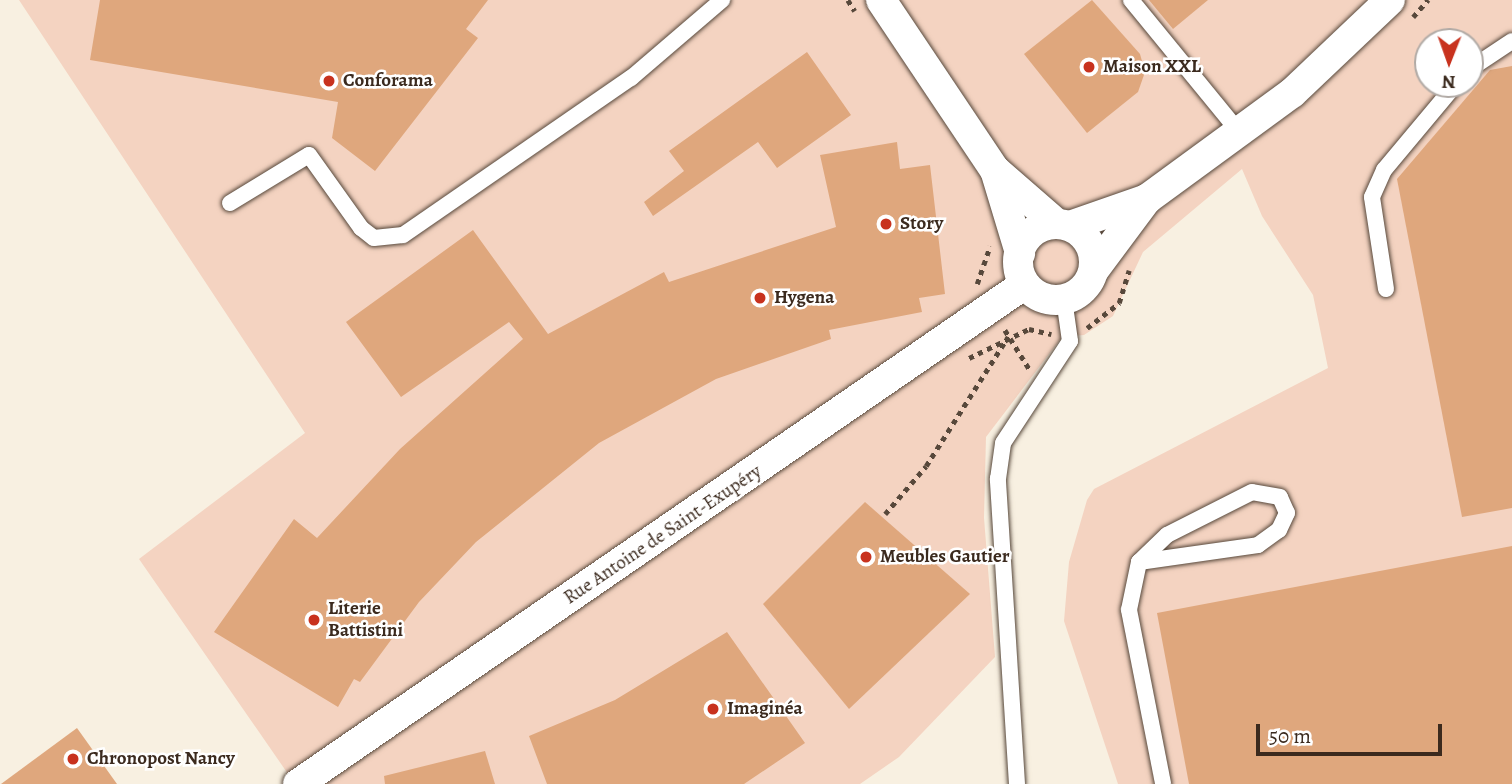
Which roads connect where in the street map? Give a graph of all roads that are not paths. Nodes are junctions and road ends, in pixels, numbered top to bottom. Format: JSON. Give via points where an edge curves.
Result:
{"nodes":[{"id":1,"x":722,"y":0,"type":"edge"},
{"id":2,"x":1131,"y":0,"type":"edge"},
{"id":3,"x":1390,"y":0,"type":"edge"},
{"id":4,"x":869,"y":8,"type":"edge"},
{"id":5,"x":1512,"y":41,"type":"edge"},
{"id":6,"x":1484,"y":60,"type":"edge"},
{"id":7,"x":1444,"y":98,"type":"edge"},
{"id":8,"x":1240,"y":133,"type":"junction"},
{"id":9,"x":995,"y":170,"type":"junction"},
{"id":10,"x":1147,"y":199,"type":"junction"},
{"id":11,"x":230,"y":203,"type":"dead end"},
{"id":12,"x":1063,"y":225,"type":"junction"},
{"id":13,"x":1020,"y":253,"type":"junction"},
{"id":14,"x":1094,"y":270,"type":"junction"},
{"id":15,"x":1025,"y":284,"type":"junction"},
{"id":16,"x":1386,"y":289,"type":"dead end"},
{"id":17,"x":1064,"y":299,"type":"junction"},
{"id":18,"x":1139,"y":562,"type":"junction"},
{"id":19,"x":298,"y":784,"type":"edge"},
{"id":20,"x":1017,"y":784,"type":"edge"},
{"id":21,"x":1163,"y":784,"type":"edge"}],
"edges":[{"from":1,"to":11,"type":"lane","via":[[631,78],[403,235],[374,238],[361,228],[309,155]]},
{"from":2,"to":8,"type":"lane"},
{"from":3,"to":8,"type":"street"},
{"from":4,"to":9,"type":"street"},
{"from":5,"to":6,"type":"lane"},
{"from":7,"to":16,"type":"lane","via":[[1384,170],[1372,197]]},
{"from":8,"to":10,"type":"street"},
{"from":9,"to":12,"type":"street"},
{"from":9,"to":13,"type":"street"},
{"from":10,"to":12,"type":"street"},
{"from":10,"to":14,"type":"street"},
{"from":12,"to":13,"type":"street","via":[[1031,234]]},
{"from":12,"to":14,"type":"street","via":[[1090,244]]},
{"from":13,"to":15,"type":"street"},
{"from":14,"to":17,"type":"street","via":[[1085,288]]},
{"from":15,"to":17,"type":"street","via":[[1040,297]]},
{"from":15,"to":19,"type":"street","name":"Rue Antoine de Saint-Exupéry"},
{"from":17,"to":20,"type":"lane","via":[[1071,332],[1066,351],[1003,443],[998,479]]},
{"from":18,"to":18,"type":"lane","via":[[1167,535],[1252,492],[1280,497],[1287,513],[1279,530],[1258,545]]},
{"from":18,"to":21,"type":"lane","via":[[1129,610]]}]}
